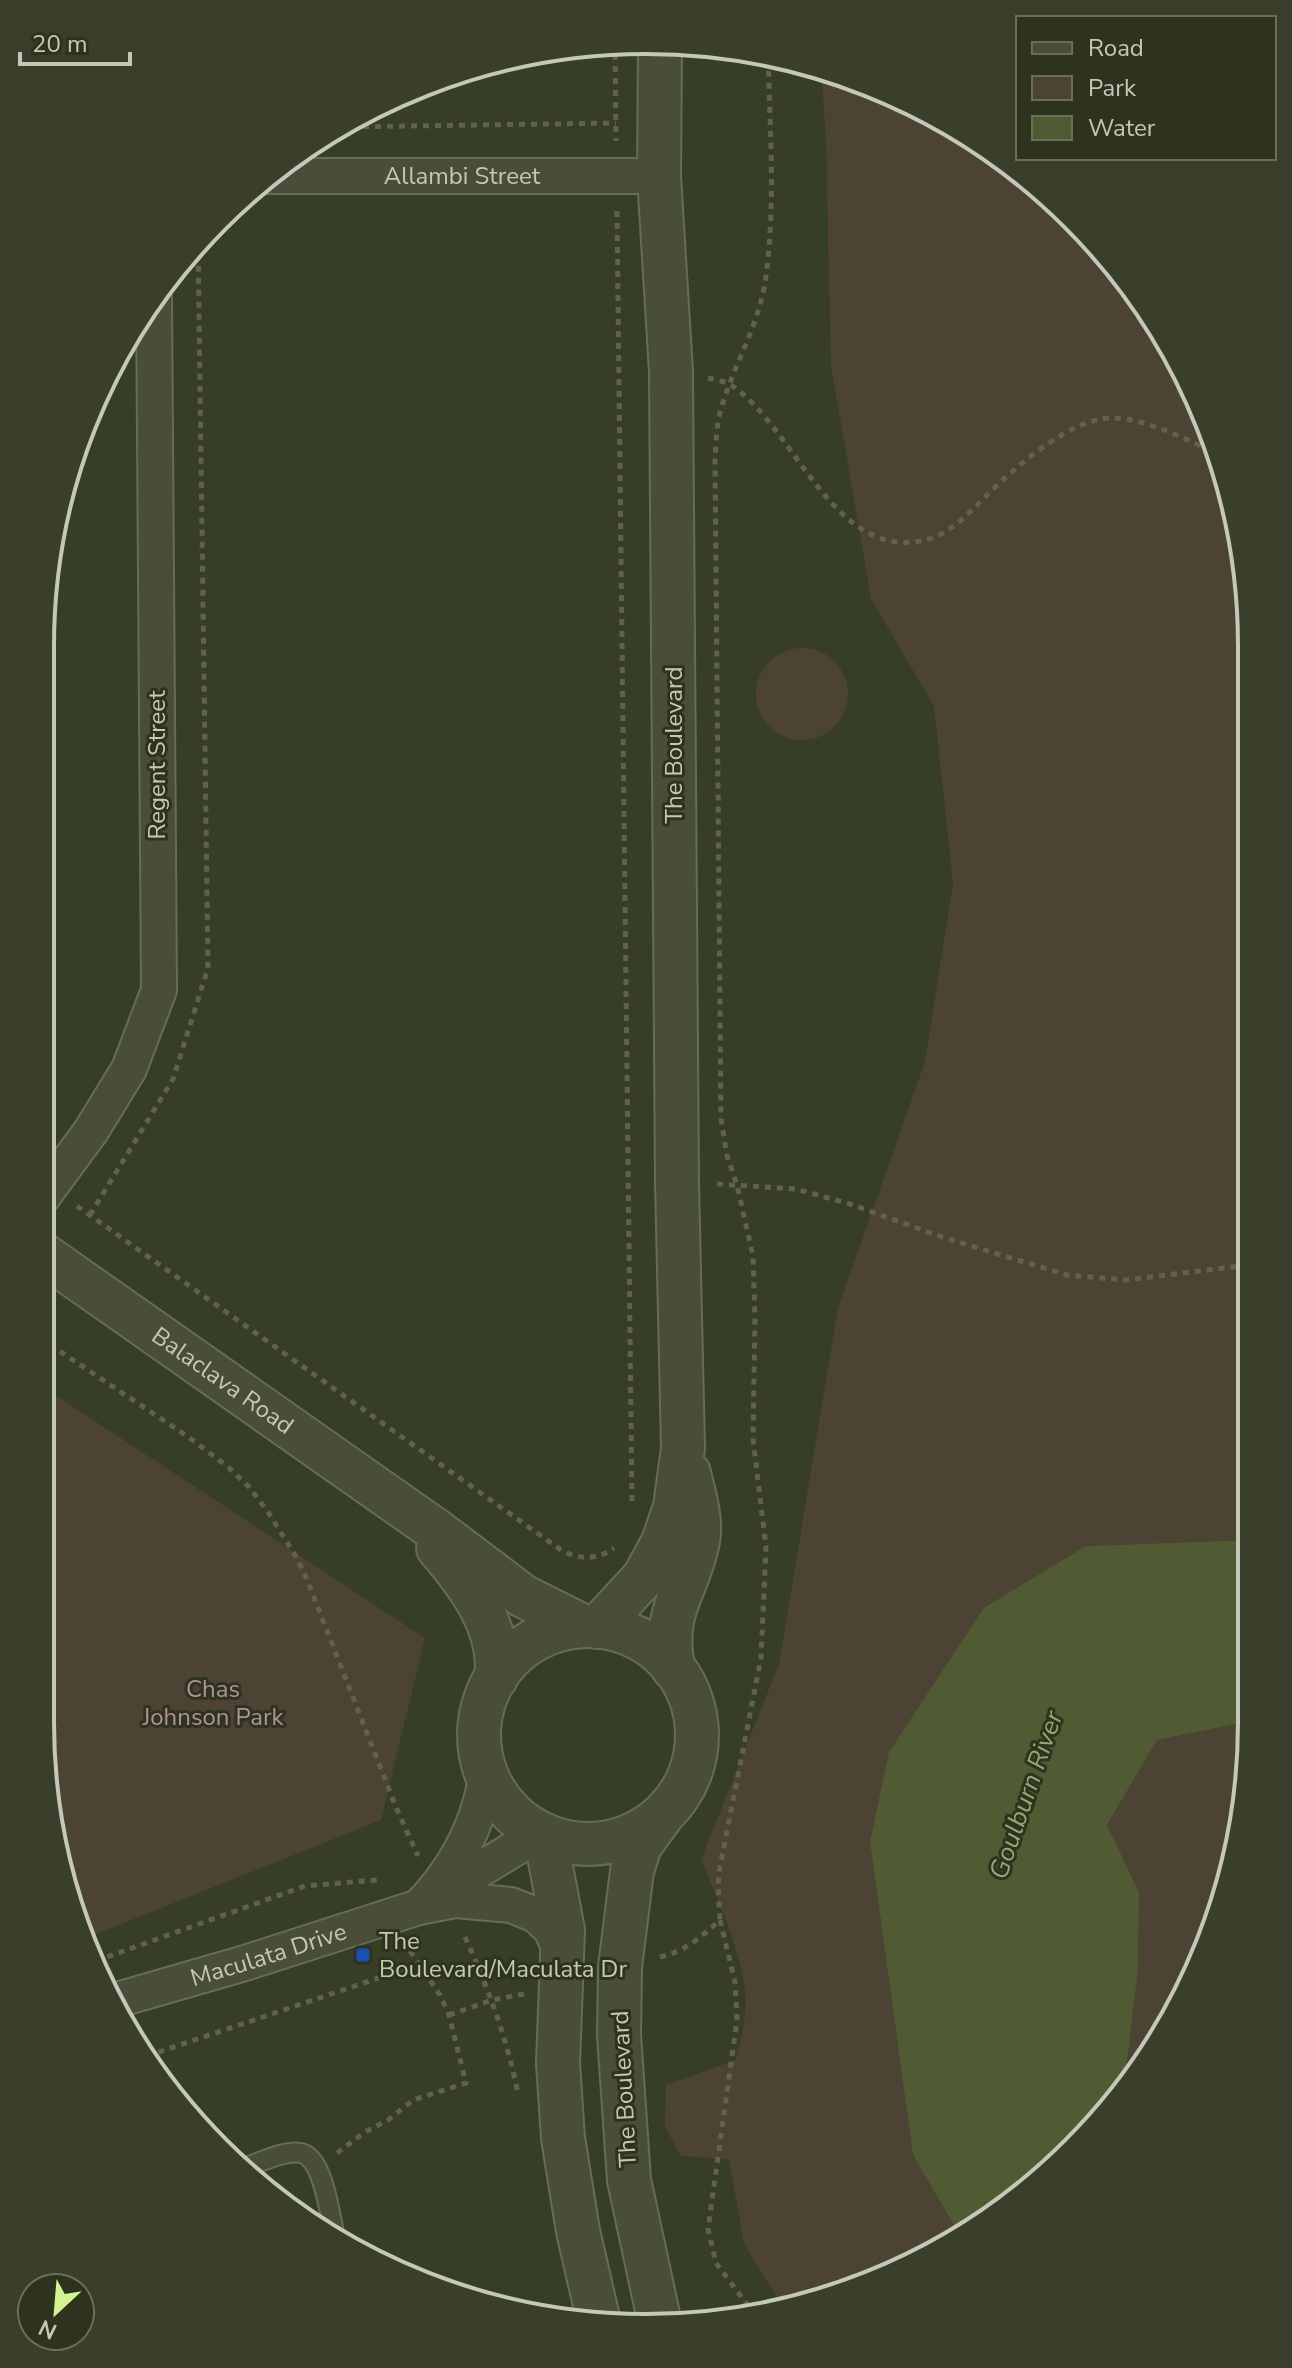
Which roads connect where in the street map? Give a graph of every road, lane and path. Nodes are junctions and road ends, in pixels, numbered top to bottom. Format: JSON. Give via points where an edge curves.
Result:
{"nodes":[{"id":1,"x":660,"y":54,"type":"edge"},
{"id":2,"x":615,"y":55,"type":"edge"},
{"id":3,"x":768,"y":67,"type":"edge"},
{"id":4,"x":616,"y":123,"type":"junction"},
{"id":5,"x":362,"y":127,"type":"edge"},
{"id":6,"x":286,"y":176,"type":"edge"},
{"id":7,"x":617,"y":176,"type":"junction"},
{"id":8,"x":659,"y":176,"type":"junction"},
{"id":9,"x":154,"y":317,"type":"edge"},
{"id":10,"x":671,"y":372,"type":"junction"},
{"id":11,"x":729,"y":384,"type":"junction"},
{"id":12,"x":1204,"y":447,"type":"edge"},
{"id":13,"x":54,"y":1182,"type":"edge"},
{"id":14,"x":677,"y":1182,"type":"junction"},
{"id":15,"x":737,"y":1185,"type":"junction"},
{"id":16,"x":54,"y":1200,"type":"edge"},
{"id":17,"x":54,"y":1262,"type":"edge"},
{"id":18,"x":1238,"y":1266,"type":"edge"},
{"id":19,"x":54,"y":1347,"type":"edge"},
{"id":20,"x":683,"y":1448,"type":"junction"},
{"id":21,"x":404,"y":1509,"type":"junction"},
{"id":22,"x":632,"y":1516,"type":"dead end"},
{"id":23,"x":621,"y":1542,"type":"dead end"},
{"id":24,"x":590,"y":1626,"type":"junction"},
{"id":25,"x":673,"y":1668,"type":"junction"},
{"id":26,"x":496,"y":1678,"type":"junction"},
{"id":27,"x":487,"y":1773,"type":"junction"},
{"id":28,"x":665,"y":1813,"type":"junction"},
{"id":29,"x":543,"y":1834,"type":"junction"},
{"id":30,"x":392,"y":1879,"type":"dead end"},
{"id":31,"x":423,"y":1904,"type":"junction"},
{"id":32,"x":720,"y":1920,"type":"junction"},
{"id":33,"x":103,"y":1958,"type":"edge"},
{"id":34,"x":420,"y":1964,"type":"junction"},
{"id":35,"x":620,"y":1967,"type":"junction"},
{"id":36,"x":562,"y":1973,"type":"junction"},
{"id":37,"x":123,"y":1998,"type":"edge"},
{"id":38,"x":492,"y":2000,"type":"junction"},
{"id":39,"x":449,"y":2015,"type":"junction"},
{"id":40,"x":156,"y":2053,"type":"edge"},
{"id":41,"x":519,"y":2104,"type":"dead end"},
{"id":42,"x":254,"y":2165,"type":"edge"},
{"id":43,"x":318,"y":2169,"type":"junction"},
{"id":44,"x":332,"y":2223,"type":"edge"},
{"id":45,"x":748,"y":2305,"type":"edge"},
{"id":46,"x":597,"y":2312,"type":"edge"},
{"id":47,"x":658,"y":2314,"type":"edge"}],
"edges":[{"from":1,"to":8,"type":"street","name":"The Boulevard"},
{"from":2,"to":4,"type":"path"},
{"from":3,"to":11,"type":"path","via":[[771,161],[765,284],[755,326]]},
{"from":4,"to":5,"type":"path"},
{"from":4,"to":7,"type":"path"},
{"from":6,"to":7,"type":"street","name":"Allambi Street"},
{"from":7,"to":8,"type":"street","name":"Allambi Street"},
{"from":7,"to":22,"type":"path"},
{"from":8,"to":10,"type":"street","name":"The Boulevard"},
{"from":9,"to":13,"type":"street","name":"Regent Street","via":[[159,990],[129,1069]]},
{"from":10,"to":11,"type":"path"},
{"from":10,"to":14,"type":"street","name":"The Boulevard"},
{"from":11,"to":12,"type":"path","via":[[780,435],[849,522],[890,540],[914,542],[956,527],[1006,476],[1092,420],[1141,424]]},
{"from":11,"to":15,"type":"path","via":[[718,419],[715,460],[721,1119]]},
{"from":14,"to":15,"type":"path"},
{"from":14,"to":20,"type":"street","name":"The Boulevard"},
{"from":15,"to":18,"type":"path","via":[[796,1189],[1067,1275],[1126,1280]]},
{"from":15,"to":32,"type":"path","via":[[753,1256],[753,1439],[766,1586],[761,1658],[720,1867]]},
{"from":16,"to":23,"type":"path","via":[[561,1550],[593,1558]]},
{"from":17,"to":21,"type":"street","name":"Balaclava Road"},
{"from":19,"to":31,"type":"path","via":[[207,1451],[249,1487],[268,1512],[298,1560],[422,1863]]},
{"from":20,"to":24,"type":"street","name":"The Boulevard","via":[[675,1507],[663,1542],[644,1577]]},
{"from":20,"to":25,"type":"street","name":"The Boulevard","via":[[699,1533],[671,1620]]},
{"from":21,"to":24,"type":"street","name":"Balaclava Road","via":[[523,1596]]},
{"from":21,"to":26,"type":"street","name":"Balaclava Road","via":[[455,1569],[483,1613],[496,1650]]},
{"from":24,"to":25,"type":"street","via":[[640,1639]]},
{"from":24,"to":26,"type":"street","via":[[533,1641]]},
{"from":25,"to":28,"type":"street","via":[[691,1699],[697,1733],[686,1785]]},
{"from":26,"to":27,"type":"street","via":[[480,1724]]},
{"from":27,"to":29,"type":"street","via":[[506,1806]]},
{"from":27,"to":31,"type":"street","via":[[470,1835]]},
{"from":28,"to":29,"type":"street","via":[[637,1832],[605,1842],[571,1842]]},
{"from":28,"to":35,"type":"street","name":"The Boulevard","via":[[644,1837],[636,1857]]},
{"from":29,"to":31,"type":"street","name":"Maculata Drive"},
{"from":29,"to":36,"type":"street","via":[[558,1896]]},
{"from":30,"to":33,"type":"path","via":[[305,1886]]},
{"from":31,"to":34,"type":"path","via":[[401,1939]]},
{"from":31,"to":36,"type":"street","name":"Maculata Drive","via":[[485,1901],[536,1915],[551,1929]]},
{"from":31,"to":37,"type":"street","name":"Maculata Drive"},
{"from":31,"to":38,"type":"path","via":[[459,1922]]},
{"from":32,"to":35,"type":"path","via":[[679,1951]]},
{"from":32,"to":45,"type":"path","via":[[735,1982],[737,2020],[708,2229],[716,2263]]},
{"from":34,"to":39,"type":"path"},
{"from":34,"to":40,"type":"path"},
{"from":35,"to":47,"type":"street","name":"The Boulevard","via":[[619,2050],[629,2180]]},
{"from":36,"to":38,"type":"path"},
{"from":36,"to":46,"type":"street","via":[[558,2063],[563,2138]]},
{"from":38,"to":39,"type":"path"},
{"from":38,"to":41,"type":"path"},
{"from":39,"to":43,"type":"path","via":[[466,2083],[408,2103]]},
{"from":42,"to":43,"type":"lane","via":[[297,2153],[311,2158]]},
{"from":43,"to":44,"type":"lane"}]}
